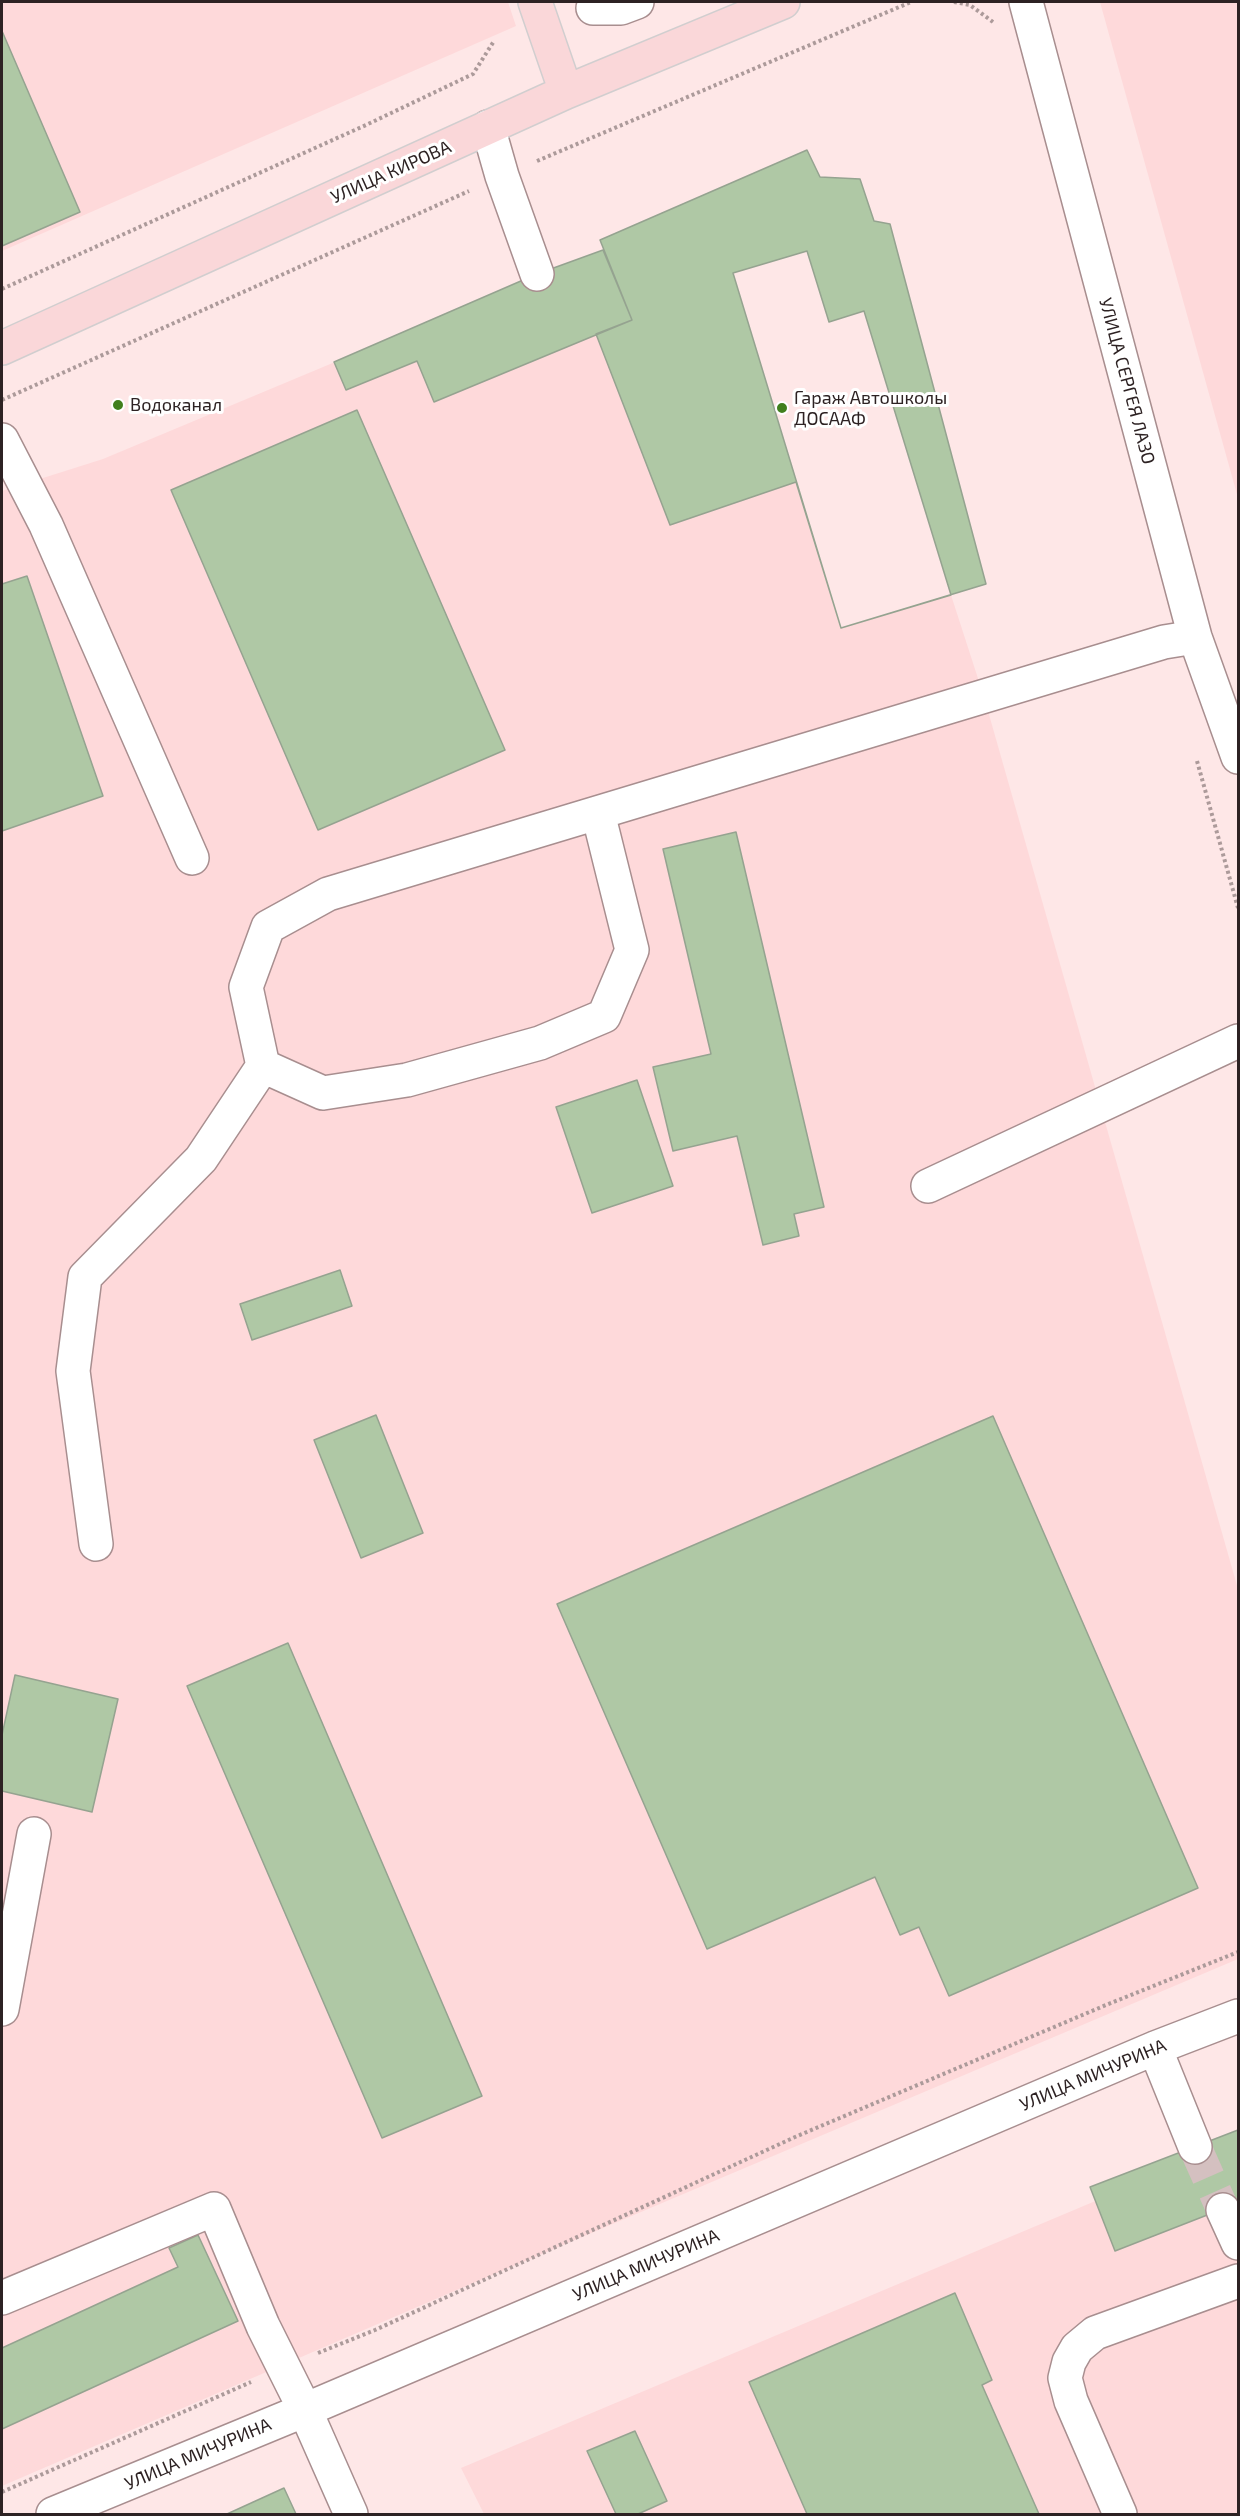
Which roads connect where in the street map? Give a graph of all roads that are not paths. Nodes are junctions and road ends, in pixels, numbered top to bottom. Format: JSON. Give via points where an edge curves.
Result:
{"nodes":[{"id":1,"x":535,"y":2,"type":"edge"},
{"id":2,"x":637,"y":2,"type":"edge"},
{"id":3,"x":783,"y":2,"type":"edge"},
{"id":4,"x":1026,"y":2,"type":"edge"},
{"id":5,"x":593,"y":8,"type":"dead end"},
{"id":6,"x":566,"y":92,"type":"junction"},
{"id":7,"x":488,"y":127,"type":"junction"},
{"id":8,"x":537,"y":274,"type":"dead end"},
{"id":9,"x":2,"y":348,"type":"edge"},
{"id":10,"x":2,"y":440,"type":"edge"},
{"id":11,"x":1195,"y":637,"type":"junction"},
{"id":12,"x":1239,"y":757,"type":"edge"},
{"id":13,"x":598,"y":813,"type":"junction"},
{"id":14,"x":192,"y":858,"type":"dead end"},
{"id":15,"x":1239,"y":1041,"type":"edge"},
{"id":16,"x":263,"y":1066,"type":"junction"},
{"id":17,"x":928,"y":1186,"type":"dead end"},
{"id":18,"x":96,"y":1544,"type":"dead end"},
{"id":19,"x":34,"y":1834,"type":"dead end"},
{"id":20,"x":2,"y":2009,"type":"edge"},
{"id":21,"x":1239,"y":2016,"type":"edge"},
{"id":22,"x":1155,"y":2048,"type":"junction"},
{"id":23,"x":1195,"y":2147,"type":"tunnel mouth"},
{"id":24,"x":1223,"y":2210,"type":"tunnel mouth"},
{"id":25,"x":1239,"y":2243,"type":"edge"},
{"id":26,"x":1239,"y":2281,"type":"edge"},
{"id":27,"x":2,"y":2298,"type":"edge"},
{"id":28,"x":305,"y":2410,"type":"junction"},
{"id":29,"x":53,"y":2514,"type":"edge"},
{"id":30,"x":351,"y":2514,"type":"edge"},
{"id":31,"x":1120,"y":2514,"type":"edge"}],
"edges":[{"from":1,"to":6,"type":"main road"},
{"from":2,"to":5,"type":"street","via":[[621,8]]},
{"from":3,"to":6,"type":"main road","name":"УЛИЦА КИРОВА"},
{"from":4,"to":11,"type":"street","name":"УЛИЦА СЕРГЕЯ ЛАЗО"},
{"from":6,"to":7,"type":"main road","name":"УЛИЦА КИРОВА"},
{"from":7,"to":8,"type":"street"},
{"from":7,"to":9,"type":"main road","name":"УЛИЦА КИРОВА"},
{"from":10,"to":14,"type":"street","via":[[46,525]]},
{"from":11,"to":12,"type":"street","name":"УЛИЦА СЕРГЕЯ ЛАЗО"},
{"from":11,"to":13,"type":"street","via":[[1153,645]]},
{"from":13,"to":16,"type":"street","via":[[328,894],[268,927],[246,987]]},
{"from":13,"to":16,"type":"street","via":[[632,950],[604,1016],[540,1043],[407,1080],[323,1093]]},
{"from":15,"to":17,"type":"street"},
{"from":16,"to":18,"type":"street","via":[[201,1159],[86,1277],[73,1371]]},
{"from":19,"to":20,"type":"street"},
{"from":21,"to":22,"type":"street","name":"УЛИЦА МИЧУРИНА"},
{"from":22,"to":23,"type":"street"},
{"from":22,"to":28,"type":"street","name":"УЛИЦА МИЧУРИНА"},
{"from":24,"to":25,"type":"street"},
{"from":26,"to":31,"type":"street","via":[[1095,2333],[1077,2348],[1069,2362],[1065,2378],[1071,2401]]},
{"from":27,"to":28,"type":"street","via":[[214,2209]]},
{"from":28,"to":29,"type":"street","name":"УЛИЦА МИЧУРИНА"},
{"from":28,"to":30,"type":"street"}]}
